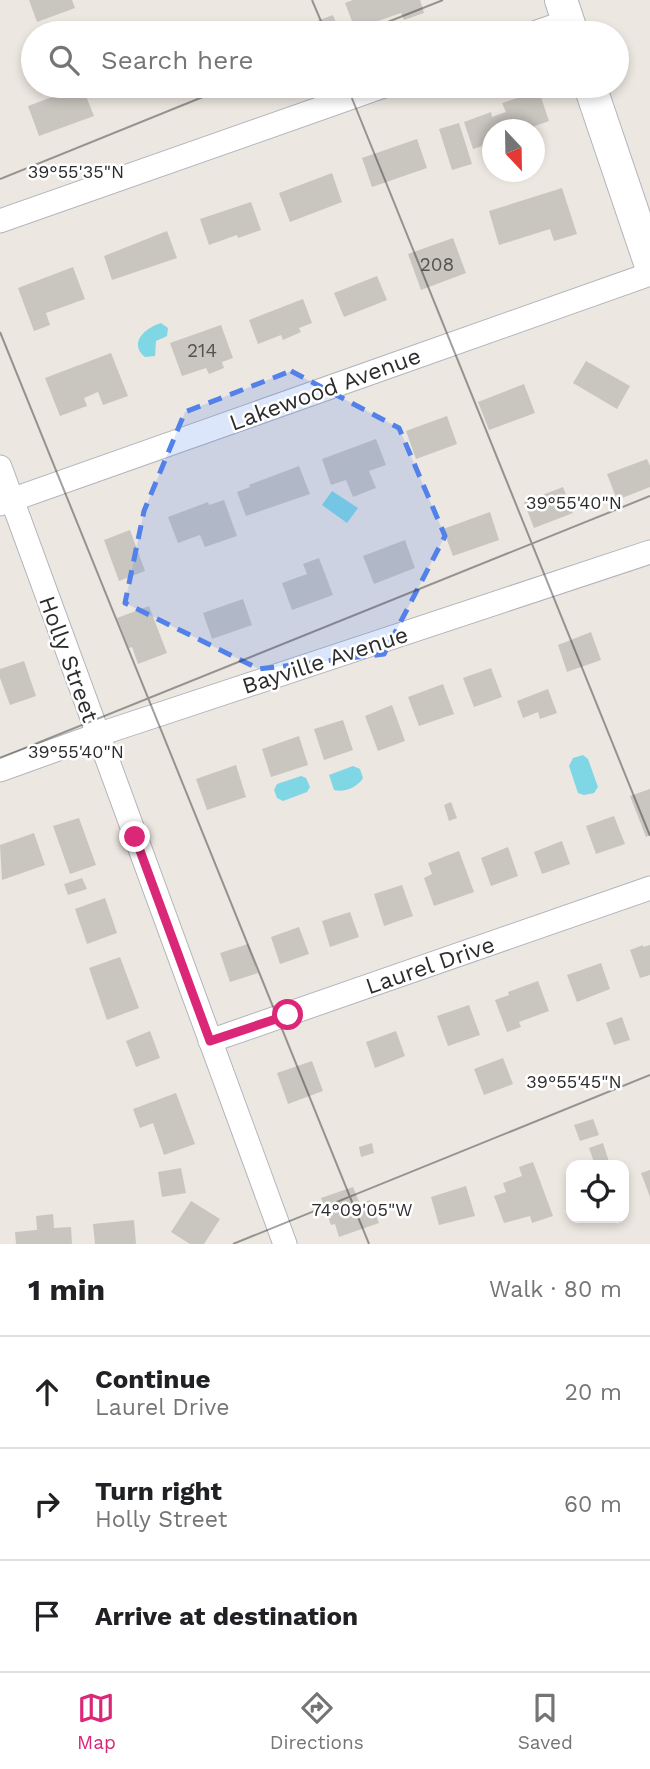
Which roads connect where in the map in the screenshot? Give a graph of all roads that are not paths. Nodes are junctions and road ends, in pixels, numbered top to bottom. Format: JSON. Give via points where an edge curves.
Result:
{"nodes":[{"id":1,"x":350,"y":98,"type":"edge"},
{"id":2,"x":594,"y":98,"type":"edge"},
{"id":3,"x":0,"y":221,"type":"edge"},
{"id":4,"x":650,"y":263,"type":"edge"},
{"id":5,"x":650,"y":274,"type":"edge"},
{"id":6,"x":0,"y":467,"type":"edge"},
{"id":7,"x":6,"y":502,"type":"edge"},
{"id":8,"x":650,"y":552,"type":"edge"},
{"id":9,"x":97,"y":735,"type":"junction"},
{"id":10,"x":0,"y":770,"type":"edge"},
{"id":11,"x":650,"y":888,"type":"edge"},
{"id":12,"x":210,"y":1041,"type":"junction"},
{"id":13,"x":285,"y":1244,"type":"edge"}],
"edges":[{"from":1,"to":3,"type":"street"},
{"from":2,"to":4,"type":"street"},
{"from":5,"to":7,"type":"street","name":"Lakewood Avenue"},
{"from":6,"to":7,"type":"street","name":"Holly Street"},
{"from":7,"to":9,"type":"street","name":"Holly Street"},
{"from":8,"to":9,"type":"street","name":"Bayville Avenue"},
{"from":9,"to":10,"type":"street","name":"Bayville Avenue"},
{"from":9,"to":12,"type":"street","name":"Holly Street"},
{"from":11,"to":12,"type":"street","name":"Laurel Drive"},
{"from":12,"to":13,"type":"street","name":"Holly Street"}]}
